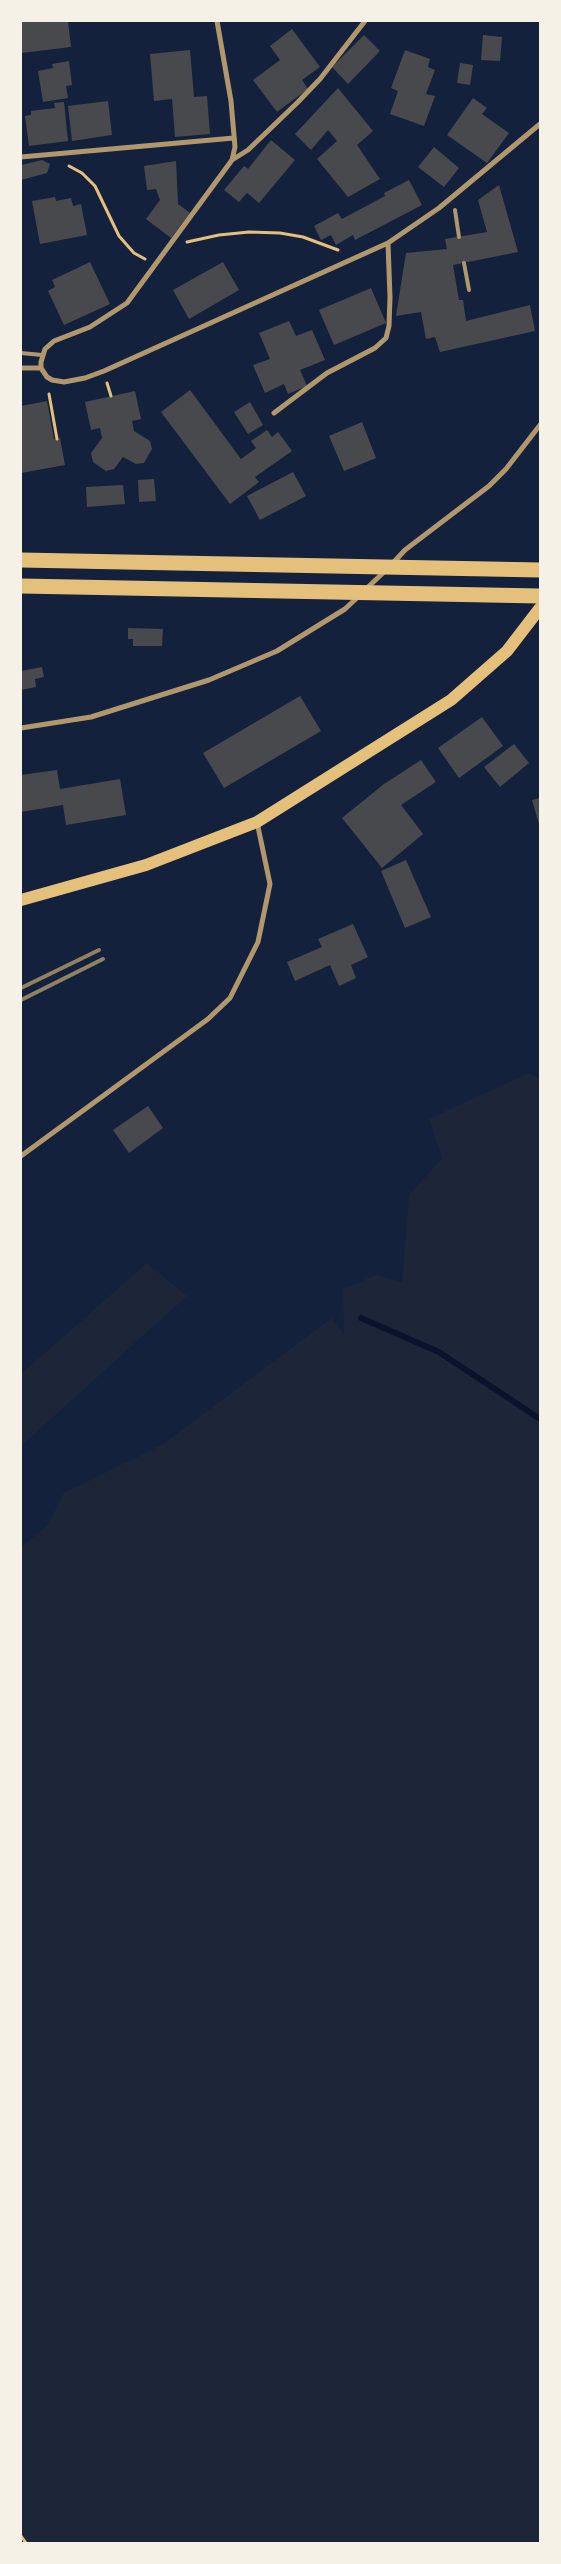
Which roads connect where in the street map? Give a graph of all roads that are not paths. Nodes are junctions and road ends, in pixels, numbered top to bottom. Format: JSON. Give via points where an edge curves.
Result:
{"nodes":[{"id":1,"x":217,"y":21,"type":"edge"},
{"id":2,"x":365,"y":21,"type":"edge"},
{"id":3,"x":540,"y":124,"type":"edge"},
{"id":4,"x":234,"y":138,"type":"junction"},
{"id":5,"x":21,"y":157,"type":"edge"},
{"id":6,"x":232,"y":160,"type":"junction"},
{"id":7,"x":455,"y":210,"type":"dead end"},
{"id":8,"x":459,"y":237,"type":"dead end"},
{"id":9,"x":388,"y":243,"type":"junction"},
{"id":10,"x":464,"y":263,"type":"dead end"},
{"id":11,"x":469,"y":290,"type":"dead end"},
{"id":12,"x":21,"y":353,"type":"edge"},
{"id":13,"x":42,"y":355,"type":"junction"},
{"id":14,"x":21,"y":368,"type":"edge"},
{"id":15,"x":41,"y":368,"type":"junction"},
{"id":16,"x":274,"y":414,"type":"dead end"},
{"id":17,"x":540,"y":424,"type":"edge"},
{"id":18,"x":21,"y":560,"type":"edge"},
{"id":19,"x":540,"y":570,"type":"edge"},
{"id":20,"x":21,"y":586,"type":"edge"},
{"id":21,"x":540,"y":596,"type":"edge"},
{"id":22,"x":540,"y":608,"type":"edge"},
{"id":23,"x":21,"y":728,"type":"edge"},
{"id":24,"x":257,"y":822,"type":"junction"},
{"id":25,"x":21,"y":900,"type":"edge"},
{"id":26,"x":21,"y":1156,"type":"edge"}],
"edges":[{"from":1,"to":4,"type":"street"},
{"from":2,"to":6,"type":"street","via":[[320,79],[248,150]]},
{"from":3,"to":9,"type":"street","via":[[439,208]]},
{"from":4,"to":5,"type":"street"},
{"from":4,"to":6,"type":"street"},
{"from":6,"to":13,"type":"street","via":[[136,294],[112,315],[72,336],[54,341]]},
{"from":7,"to":8,"type":"lane"},
{"from":9,"to":15,"type":"street","via":[[84,378],[58,382],[47,377]]},
{"from":9,"to":16,"type":"street","via":[[390,297],[386,338],[376,348],[327,373]]},
{"from":10,"to":11,"type":"lane"},
{"from":12,"to":13,"type":"lane"},
{"from":13,"to":15,"type":"street"},
{"from":14,"to":15,"type":"street"},
{"from":17,"to":23,"type":"street","via":[[489,486],[405,550],[345,610],[277,651],[209,680],[91,717]]},
{"from":18,"to":19,"type":"highway"},
{"from":20,"to":21,"type":"highway"},
{"from":22,"to":24,"type":"main road","via":[[507,651],[451,700]]},
{"from":24,"to":25,"type":"main road","via":[[146,865]]},
{"from":24,"to":26,"type":"street","via":[[270,884],[258,942],[230,998],[208,1019]]}]}
